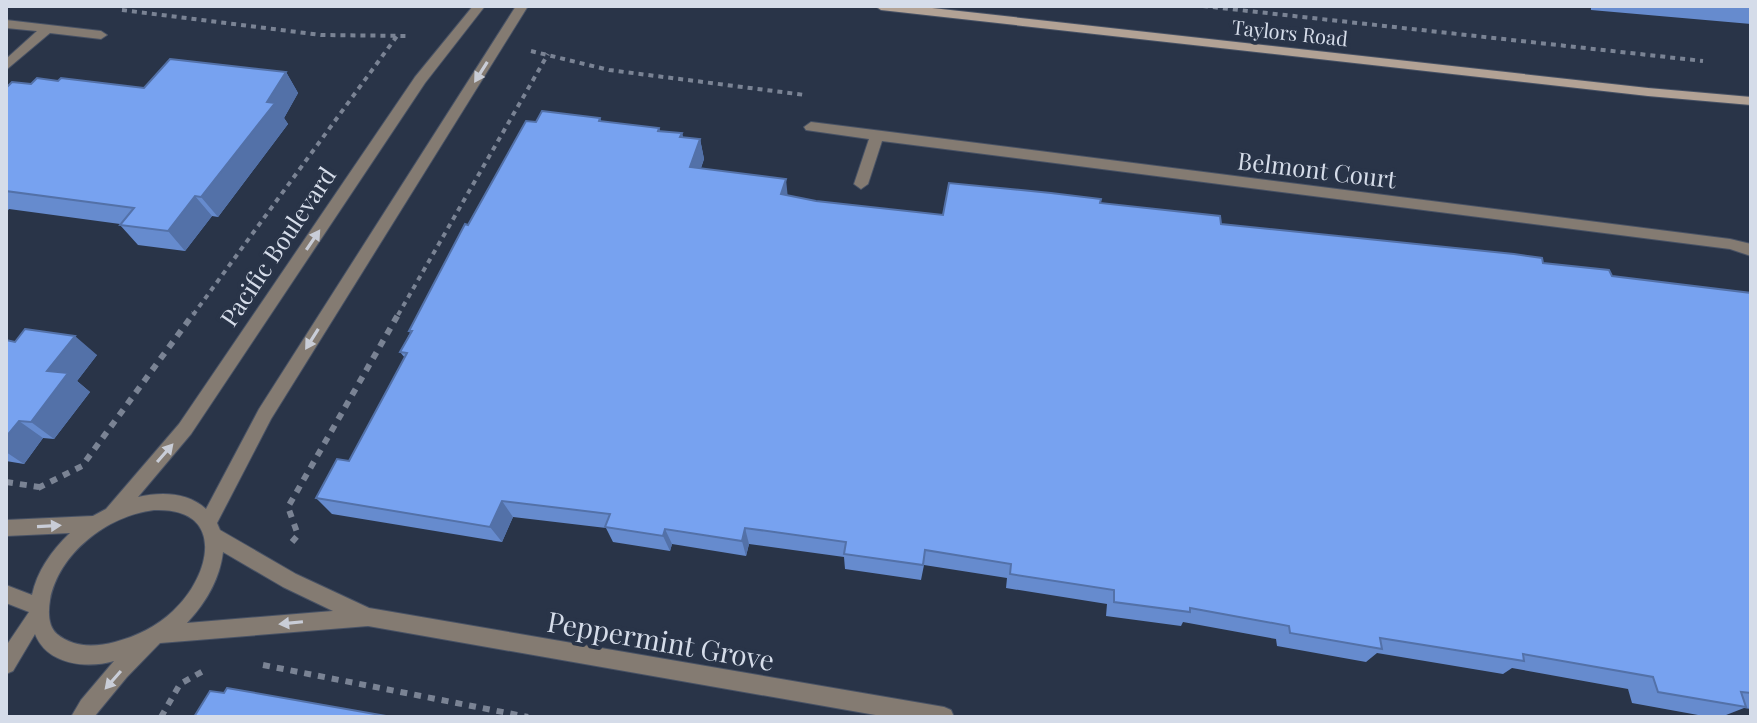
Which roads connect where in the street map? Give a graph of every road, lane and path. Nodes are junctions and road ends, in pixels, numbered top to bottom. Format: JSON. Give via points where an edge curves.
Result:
{"nodes":[{"id":1,"x":479,"y":6,"type":"edge"},
{"id":2,"x":522,"y":6,"type":"edge"},
{"id":3,"x":881,"y":6,"type":"edge"},
{"id":4,"x":1203,"y":6,"type":"edge"},
{"id":5,"x":6,"y":24,"type":"edge"},
{"id":6,"x":47,"y":29,"type":"junction"},
{"id":7,"x":101,"y":35,"type":"dead end"},
{"id":8,"x":397,"y":35,"type":"dead end"},
{"id":9,"x":548,"y":54,"type":"dead end"},
{"id":10,"x":1705,"y":61,"type":"dead end"},
{"id":11,"x":6,"y":66,"type":"edge"},
{"id":12,"x":1648,"y":92,"type":"junction"},
{"id":13,"x":1751,"y":101,"type":"edge"},
{"id":14,"x":1751,"y":111,"type":"edge"},
{"id":15,"x":811,"y":127,"type":"dead end"},
{"id":16,"x":877,"y":134,"type":"junction"},
{"id":17,"x":861,"y":184,"type":"dead end"},
{"id":18,"x":1751,"y":250,"type":"edge"},
{"id":19,"x":6,"y":482,"type":"edge"},
{"id":20,"x":39,"y":487,"type":"junction"},
{"id":21,"x":31,"y":497,"type":"dead end"},
{"id":22,"x":114,"y":512,"type":"junction"},
{"id":23,"x":92,"y":524,"type":"junction"},
{"id":24,"x":6,"y":528,"type":"edge"},
{"id":25,"x":211,"y":529,"type":"junction"},
{"id":26,"x":273,"y":573,"type":"junction"},
{"id":27,"x":6,"y":594,"type":"edge"},
{"id":28,"x":34,"y":612,"type":"junction"},
{"id":29,"x":369,"y":617,"type":"junction"},
{"id":30,"x":240,"y":631,"type":"junction"},
{"id":31,"x":152,"y":638,"type":"junction"},
{"id":32,"x":227,"y":658,"type":"junction"},
{"id":33,"x":6,"y":664,"type":"edge"},
{"id":34,"x":81,"y":717,"type":"edge"},
{"id":35,"x":161,"y":717,"type":"edge"},
{"id":36,"x":528,"y":717,"type":"edge"},
{"id":37,"x":944,"y":717,"type":"edge"}],
"edges":[{"from":22,"to":1,"type":"street","name":"Pacific Boulevard","one_way":true,"via":[[185,429],[420,80]]},
{"from":2,"to":25,"type":"street","one_way":true,"via":[[265,414]]},
{"from":3,"to":12,"type":"main road","name":"Taylors Road"},
{"from":4,"to":10,"type":"path"},
{"from":5,"to":6,"type":"street"},
{"from":6,"to":7,"type":"street"},
{"from":6,"to":11,"type":"street"},
{"from":8,"to":20,"type":"path","via":[[82,466]]},
{"from":9,"to":26,"type":"path","via":[[288,507],[298,535]]},
{"from":12,"to":13,"type":"main road","name":"Taylors Road"},
{"from":12,"to":14,"type":"main road","name":"Taylors Road"},
{"from":15,"to":16,"type":"street","name":"Belmont Court"},
{"from":16,"to":17,"type":"street"},
{"from":16,"to":18,"type":"street","name":"Belmont Court"},
{"from":19,"to":20,"type":"path"},
{"from":20,"to":21,"type":"path"},
{"from":22,"to":23,"type":"street"},
{"from":22,"to":25,"type":"street","via":[[170,502],[192,508]]},
{"from":24,"to":23,"type":"street","one_way":true},
{"from":23,"to":28,"type":"street","via":[[52,561]]},
{"from":25,"to":26,"type":"street","name":"Peppermint Grove"},
{"from":25,"to":31,"type":"street","via":[[215,555],[210,576],[181,616]]},
{"from":26,"to":29,"type":"street","name":"Peppermint Grove"},
{"from":27,"to":28,"type":"street"},
{"from":28,"to":31,"type":"street","via":[[42,639],[59,653],[85,659],[115,655]]},
{"from":28,"to":33,"type":"street"},
{"from":29,"to":30,"type":"street","name":"Peppermint Grove","one_way":true},
{"from":29,"to":37,"type":"street","name":"Peppermint Grove"},
{"from":30,"to":31,"type":"street","name":"Peppermint Grove"},
{"from":30,"to":32,"type":"path"},
{"from":31,"to":34,"type":"street","one_way":true},
{"from":32,"to":35,"type":"path","via":[[180,684]]},
{"from":32,"to":36,"type":"path"}]}
